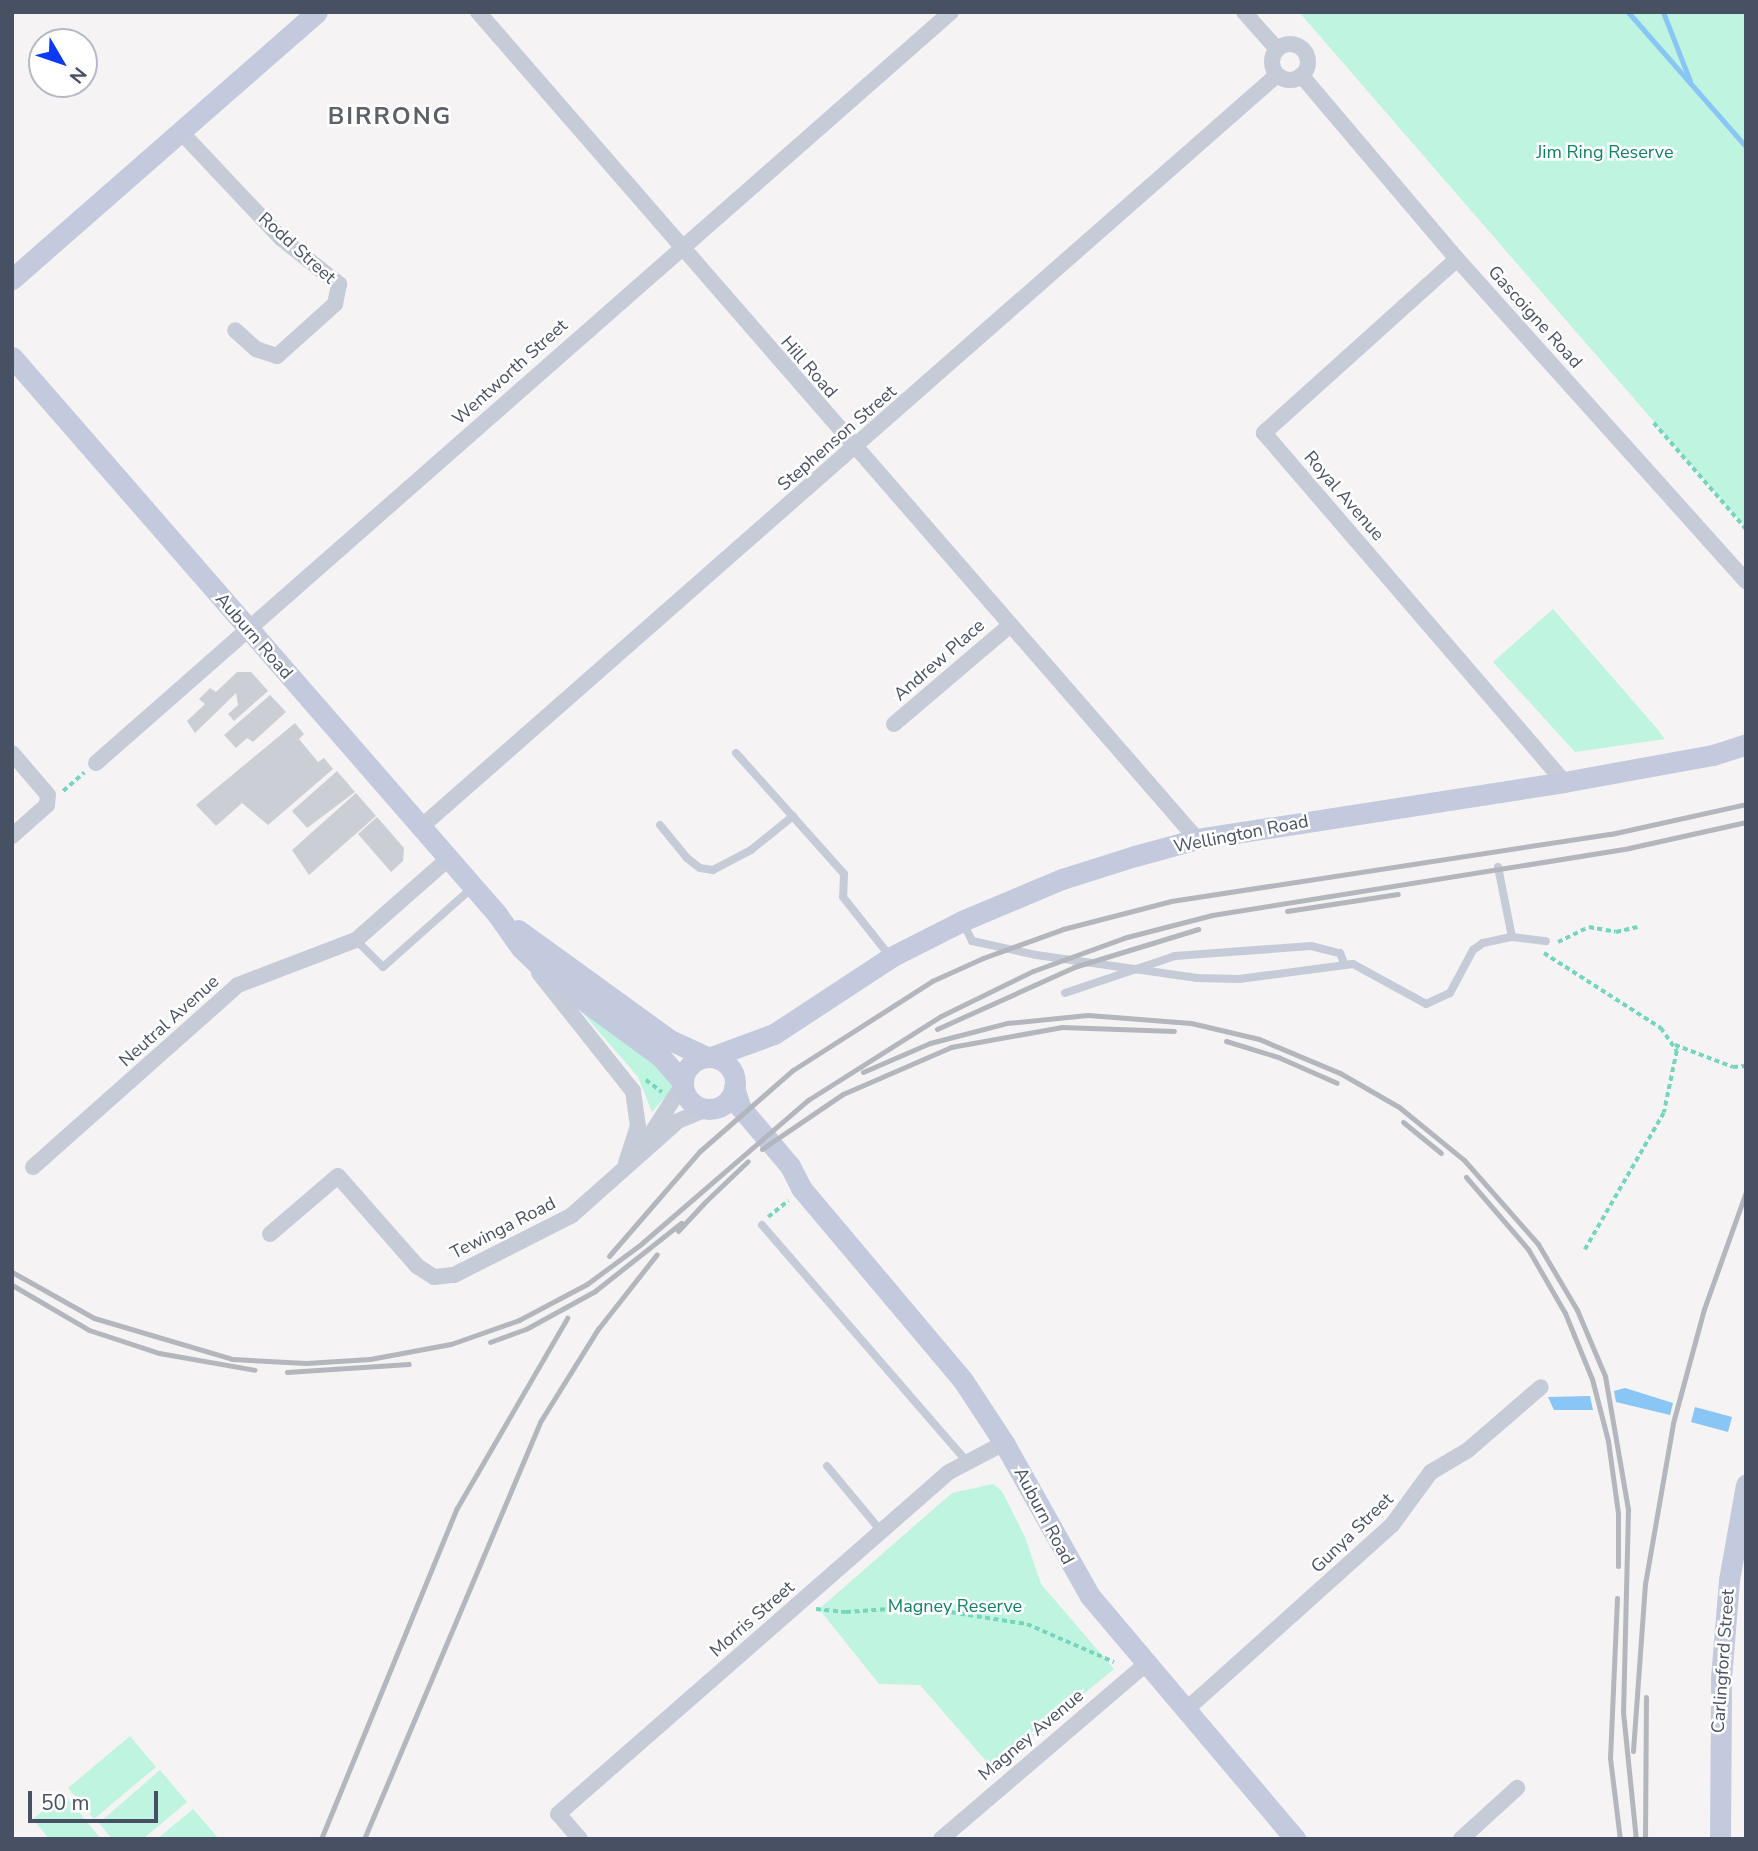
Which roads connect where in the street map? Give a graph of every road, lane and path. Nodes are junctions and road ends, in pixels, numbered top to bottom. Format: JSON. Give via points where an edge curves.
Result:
{"nodes":[{"id":1,"x":317,"y":12,"type":"edge"},
{"id":2,"x":478,"y":12,"type":"edge"},
{"id":3,"x":951,"y":12,"type":"edge"},
{"id":4,"x":1244,"y":12,"type":"edge"},
{"id":5,"x":1277,"y":49,"type":"junction"},
{"id":6,"x":1277,"y":75,"type":"junction"},
{"id":7,"x":1301,"y":75,"type":"junction"},
{"id":8,"x":181,"y":132,"type":"junction"},
{"id":9,"x":680,"y":247,"type":"junction"},
{"id":10,"x":1457,"y":259,"type":"junction"},
{"id":11,"x":12,"y":279,"type":"edge"},
{"id":12,"x":235,"y":330,"type":"dead end"},
{"id":13,"x":12,"y":357,"type":"edge"},
{"id":14,"x":1654,"y":423,"type":"dead end"},
{"id":15,"x":854,"y":449,"type":"junction"},
{"id":16,"x":1746,"y":529,"type":"edge"},
{"id":17,"x":1746,"y":581,"type":"edge"},
{"id":18,"x":1009,"y":626,"type":"junction"},
{"id":19,"x":249,"y":631,"type":"junction"},
{"id":20,"x":894,"y":724,"type":"dead end"},
{"id":21,"x":1746,"y":744,"type":"edge"},
{"id":22,"x":12,"y":753,"type":"edge"},
{"id":23,"x":736,"y":754,"type":"dead end"},
{"id":24,"x":96,"y":763,"type":"joint"},
{"id":25,"x":1564,"y":782,"type":"junction"},
{"id":26,"x":43,"y":809,"type":"junction"},
{"id":27,"x":793,"y":816,"type":"junction"},
{"id":28,"x":660,"y":825,"type":"dead end"},
{"id":29,"x":421,"y":827,"type":"junction"},
{"id":30,"x":12,"y":836,"type":"edge"},
{"id":31,"x":1197,"y":839,"type":"junction"},
{"id":32,"x":448,"y":859,"type":"junction"},
{"id":33,"x":1498,"y":867,"type":"dead end"},
{"id":34,"x":473,"y":887,"type":"junction"},
{"id":35,"x":497,"y":914,"type":"junction"},
{"id":36,"x":962,"y":921,"type":"junction"},
{"id":37,"x":1637,"y":927,"type":"dead end"},
{"id":38,"x":1512,"y":937,"type":"junction"},
{"id":39,"x":1527,"y":939,"type":"junction"},
{"id":40,"x":356,"y":940,"type":"junction"},
{"id":41,"x":1546,"y":941,"type":"joint"},
{"id":42,"x":521,"y":948,"type":"junction"},
{"id":43,"x":891,"y":957,"type":"junction"},
{"id":44,"x":1343,"y":963,"type":"junction"},
{"id":45,"x":1065,"y":993,"type":"dead end"},
{"id":46,"x":774,"y":1034,"type":"junction"},
{"id":47,"x":1675,"y":1045,"type":"junction"},
{"id":48,"x":709,"y":1057,"type":"junction"},
{"id":49,"x":1746,"y":1066,"type":"edge"},
{"id":50,"x":641,"y":1077,"type":"dead end"},
{"id":51,"x":676,"y":1087,"type":"junction"},
{"id":52,"x":725,"y":1100,"type":"junction"},
{"id":53,"x":627,"y":1165,"type":"junction"},
{"id":54,"x":33,"y":1167,"type":"dead end"},
{"id":55,"x":794,"y":1194,"type":"junction"},
{"id":56,"x":768,"y":1217,"type":"dead end"},
{"id":57,"x":762,"y":1225,"type":"dead end"},
{"id":58,"x":270,"y":1234,"type":"dead end"},
{"id":59,"x":1585,"y":1250,"type":"dead end"},
{"id":60,"x":1541,"y":1387,"type":"dead end"},
{"id":61,"x":1004,"y":1443,"type":"junction"},
{"id":62,"x":967,"y":1462,"type":"junction"},
{"id":63,"x":827,"y":1466,"type":"dead end"},
{"id":64,"x":1746,"y":1485,"type":"edge"},
{"id":65,"x":881,"y":1531,"type":"junction"},
{"id":66,"x":1737,"y":1575,"type":"edge"},
{"id":67,"x":803,"y":1600,"type":"junction"},
{"id":68,"x":1114,"y":1662,"type":"dead end"},
{"id":69,"x":1147,"y":1663,"type":"junction"},
{"id":70,"x":1188,"y":1708,"type":"junction"},
{"id":71,"x":1517,"y":1788,"type":"dead end"},
{"id":72,"x":1290,"y":1837,"type":"edge"},
{"id":73,"x":580,"y":1839,"type":"edge"},
{"id":74,"x":941,"y":1839,"type":"edge"},
{"id":75,"x":1461,"y":1839,"type":"edge"},
{"id":76,"x":1720,"y":1839,"type":"edge"}],
"edges":[{"from":1,"to":8,"type":"main road"},
{"from":2,"to":9,"type":"street","name":"Hill Road"},
{"from":3,"to":9,"type":"street","name":"Wentworth Street"},
{"from":4,"to":5,"type":"street"},
{"from":5,"to":6,"type":"street","via":[[1272,59]]},
{"from":5,"to":7,"type":"street","via":[[1287,44],[1303,50],[1307,60]]},
{"from":6,"to":7,"type":"street","via":[[1292,79]]},
{"from":6,"to":15,"type":"street","name":"Stephenson Street"},
{"from":7,"to":10,"type":"street","name":"Gascoigne Road"},
{"from":8,"to":11,"type":"main road"},
{"from":8,"to":12,"type":"street","name":"Rodd Street","via":[[282,239],[339,284],[335,304],[322,320],[277,356],[256,349]]},
{"from":9,"to":15,"type":"street","name":"Hill Road"},
{"from":9,"to":19,"type":"street","name":"Wentworth Street"},
{"from":10,"to":17,"type":"street","name":"Gascoigne Road"},
{"from":10,"to":25,"type":"street","name":"Royal Avenue","via":[[1264,433]]},
{"from":13,"to":19,"type":"main road","name":"Auburn Road"},
{"from":14,"to":16,"type":"path"},
{"from":15,"to":18,"type":"street","name":"Hill Road"},
{"from":15,"to":29,"type":"street","name":"Stephenson Street"},
{"from":18,"to":20,"type":"street","name":"Andrew Place"},
{"from":18,"to":31,"type":"street","name":"Hill Road"},
{"from":19,"to":24,"type":"street","name":"Wentworth Street"},
{"from":19,"to":29,"type":"main road","name":"Auburn Road"},
{"from":21,"to":25,"type":"main road","name":"Wellington Road","via":[[1713,755]]},
{"from":22,"to":26,"type":"street","via":[[48,795]]},
{"from":23,"to":27,"type":"lane"},
{"from":24,"to":26,"type":"path"},
{"from":25,"to":31,"type":"main road","name":"Wellington Road"},
{"from":26,"to":30,"type":"street"},
{"from":27,"to":28,"type":"lane","via":[[751,850],[713,870],[700,869],[687,858]]},
{"from":27,"to":43,"type":"lane","via":[[844,874],[843,898]]},
{"from":29,"to":32,"type":"main road","name":"Auburn Road"},
{"from":31,"to":36,"type":"main road","name":"Wellington Road","via":[[1062,879]]},
{"from":32,"to":34,"type":"main road","name":"Auburn Road"},
{"from":32,"to":40,"type":"street","name":"Neutral Avenue"},
{"from":33,"to":38,"type":"lane"},
{"from":34,"to":35,"type":"main road","name":"Auburn Road"},
{"from":34,"to":40,"type":"lane","via":[[383,967]]},
{"from":35,"to":42,"type":"main road","name":"Auburn Road"},
{"from":35,"to":48,"type":"main road","name":"Auburn Road","via":[[670,1040]]},
{"from":36,"to":43,"type":"main road","name":"Wellington Road"},
{"from":36,"to":44,"type":"lane","via":[[972,941],[1197,978],[1279,975]]},
{"from":37,"to":41,"type":"path","via":[[1616,932],[1589,927],[1559,942]]},
{"from":38,"to":39,"type":"lane"},
{"from":38,"to":44,"type":"lane","via":[[1477,947],[1450,993],[1433,1003],[1412,998],[1366,968]]},
{"from":39,"to":41,"type":"lane"},
{"from":39,"to":47,"type":"path","via":[[1653,1023]]},
{"from":40,"to":54,"type":"street","name":"Neutral Avenue","via":[[238,985]]},
{"from":42,"to":51,"type":"main road","name":"Auburn Road","via":[[549,975],[661,1057]]},
{"from":42,"to":53,"type":"street","name":"Auburn Road","via":[[633,1091],[638,1126]]},
{"from":43,"to":46,"type":"main road","name":"Wellington Road"},
{"from":44,"to":45,"type":"lane","via":[[1340,953],[1311,946],[1175,956]]},
{"from":46,"to":48,"type":"main road","name":"Wellington Road"},
{"from":46,"to":52,"type":"main road","name":"Wellington Road"},
{"from":47,"to":49,"type":"path","via":[[1733,1067]]},
{"from":47,"to":59,"type":"path","via":[[1676,1071],[1664,1113]]},
{"from":48,"to":51,"type":"main road","via":[[690,1064]]},
{"from":48,"to":52,"type":"main road","via":[[730,1067]]},
{"from":50,"to":51,"type":"path"},
{"from":51,"to":52,"type":"main road","via":[[692,1103]]},
{"from":51,"to":53,"type":"street","name":"Tewinga Road"},
{"from":52,"to":53,"type":"street","name":"Tewinga Road","via":[[678,1121]]},
{"from":52,"to":55,"type":"main road","name":"Auburn Road","via":[[785,1170]]},
{"from":53,"to":58,"type":"street","name":"Tewinga Road","via":[[571,1216],[541,1235],[444,1277],[434,1277],[417,1266],[338,1175]]},
{"from":55,"to":56,"type":"path"},
{"from":55,"to":61,"type":"main road","name":"Auburn Road","via":[[932,1339]]},
{"from":57,"to":62,"type":"lane"},
{"from":60,"to":70,"type":"street","name":"Gunya Street","via":[[1468,1450],[1431,1472],[1392,1525]]},
{"from":61,"to":62,"type":"street","name":"Morris Street"},
{"from":61,"to":69,"type":"main road","name":"Auburn Road","via":[[1090,1596]]},
{"from":62,"to":65,"type":"street","name":"Morris Street"},
{"from":63,"to":65,"type":"lane"},
{"from":64,"to":66,"type":"main road","name":"Carlingford Street"},
{"from":65,"to":67,"type":"street","name":"Morris Street"},
{"from":66,"to":76,"type":"main road","name":"Carlingford Street","via":[[1718,1748]]},
{"from":67,"to":68,"type":"path","via":[[814,1609],[846,1612],[918,1606],[1027,1624]]},
{"from":67,"to":73,"type":"street","name":"Morris Street","via":[[558,1814]]},
{"from":69,"to":70,"type":"main road","name":"Auburn Road"},
{"from":69,"to":74,"type":"street","name":"Magney Avenue"},
{"from":70,"to":72,"type":"main road","name":"Auburn Road"},
{"from":71,"to":75,"type":"street"}]}
